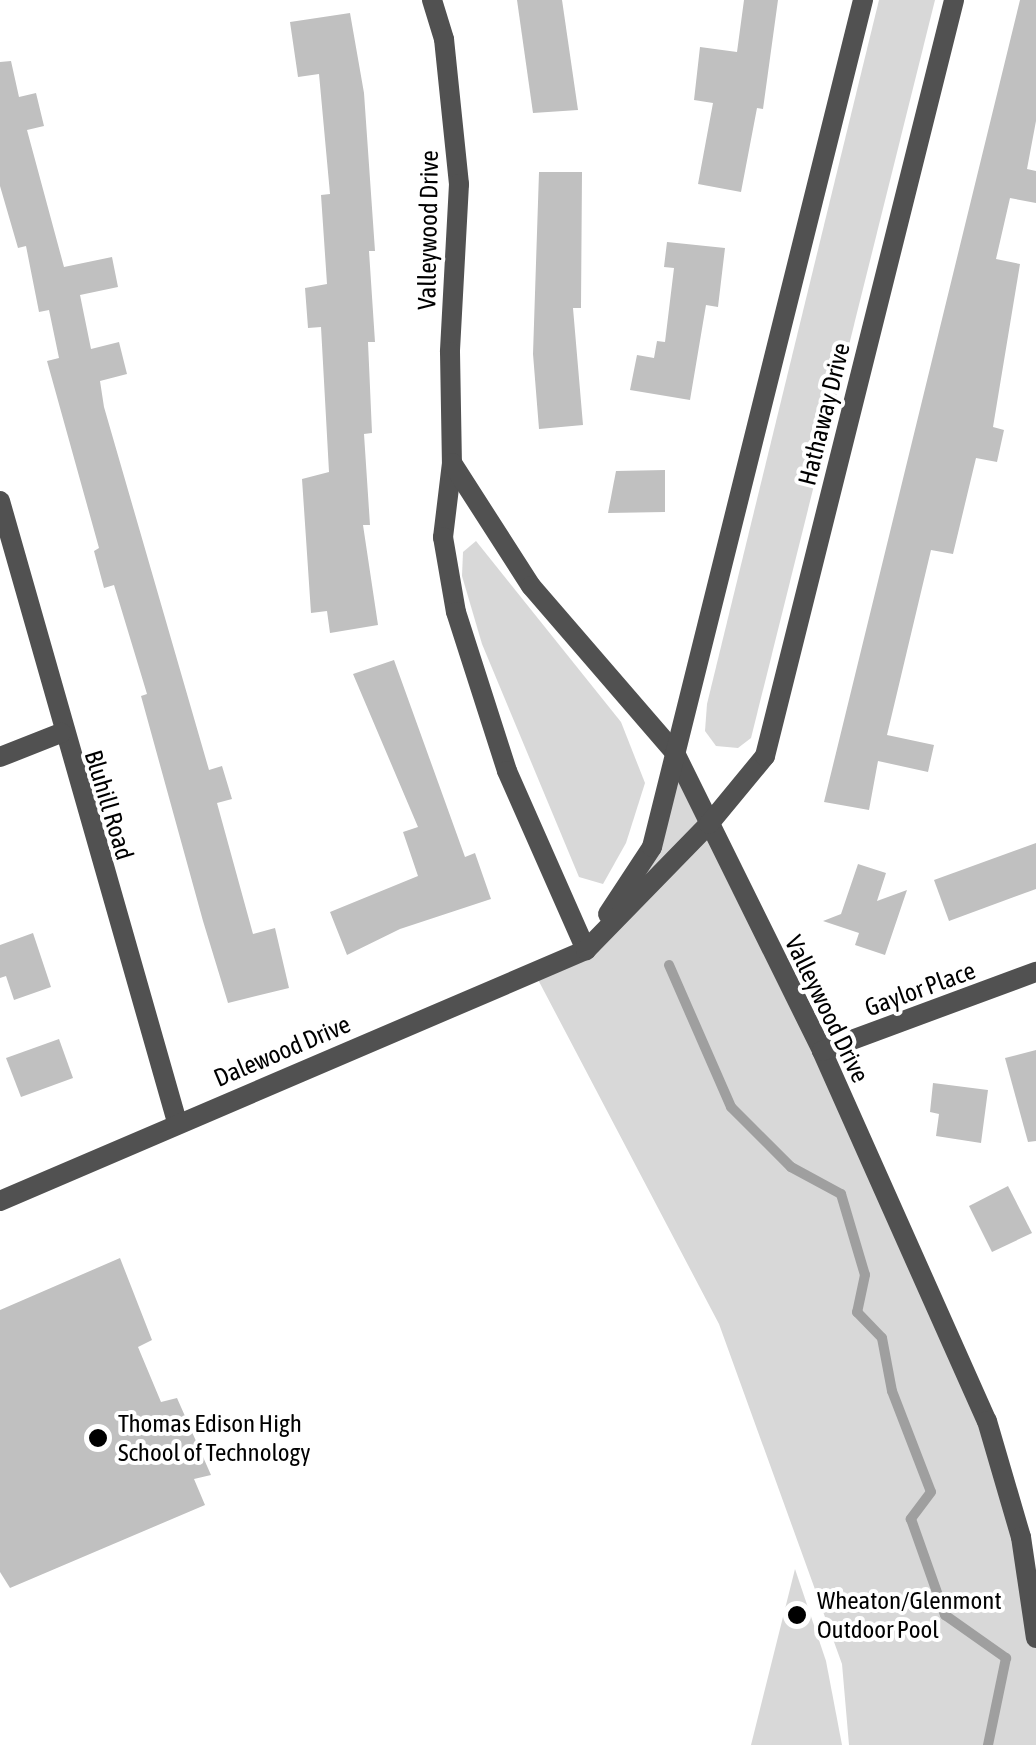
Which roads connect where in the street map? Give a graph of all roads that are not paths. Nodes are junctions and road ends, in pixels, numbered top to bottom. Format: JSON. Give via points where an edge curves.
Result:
{"nodes":[{"id":1,"x":432,"y":0,"type":"edge"},
{"id":2,"x":863,"y":0,"type":"edge"},
{"id":3,"x":954,"y":0,"type":"edge"},
{"id":4,"x":452,"y":463,"type":"junction"},
{"id":5,"x":0,"y":501,"type":"edge"},
{"id":6,"x":61,"y":733,"type":"junction"},
{"id":7,"x":676,"y":754,"type":"junction"},
{"id":8,"x":0,"y":757,"type":"edge"},
{"id":9,"x":710,"y":824,"type":"junction"},
{"id":10,"x":586,"y":950,"type":"junction"},
{"id":11,"x":1036,"y":972,"type":"edge"},
{"id":12,"x":822,"y":1052,"type":"junction"},
{"id":13,"x":177,"y":1122,"type":"junction"},
{"id":14,"x":0,"y":1201,"type":"edge"},
{"id":15,"x":1036,"y":1638,"type":"edge"}],
"edges":[{"from":1,"to":4,"type":"street","name":"Valleywood Drive","via":[[444,39],[459,184]]},
{"from":2,"to":7,"type":"street"},
{"from":3,"to":9,"type":"street","name":"Hathaway Drive","via":[[764,756]]},
{"from":4,"to":7,"type":"street","name":"Valleywood Drive","via":[[531,586]]},
{"from":4,"to":10,"type":"street","name":"Valleywood Drive","via":[[443,537],[456,612],[507,771]]},
{"from":5,"to":6,"type":"street","name":"Bluhill Road"},
{"from":6,"to":8,"type":"street"},
{"from":6,"to":13,"type":"street","name":"Bluhill Road"},
{"from":7,"to":9,"type":"street","name":"Valleywood Drive"},
{"from":7,"to":10,"type":"street","via":[[652,847]]},
{"from":9,"to":10,"type":"street","name":"Dalewood Drive"},
{"from":9,"to":12,"type":"street","name":"Valleywood Drive"},
{"from":10,"to":13,"type":"street","name":"Dalewood Drive"},
{"from":11,"to":12,"type":"street","name":"Gaylor Place"},
{"from":12,"to":15,"type":"street","name":"Valleywood Drive","via":[[987,1422],[1021,1538]]},
{"from":13,"to":14,"type":"street","name":"Dalewood Drive"}]}
